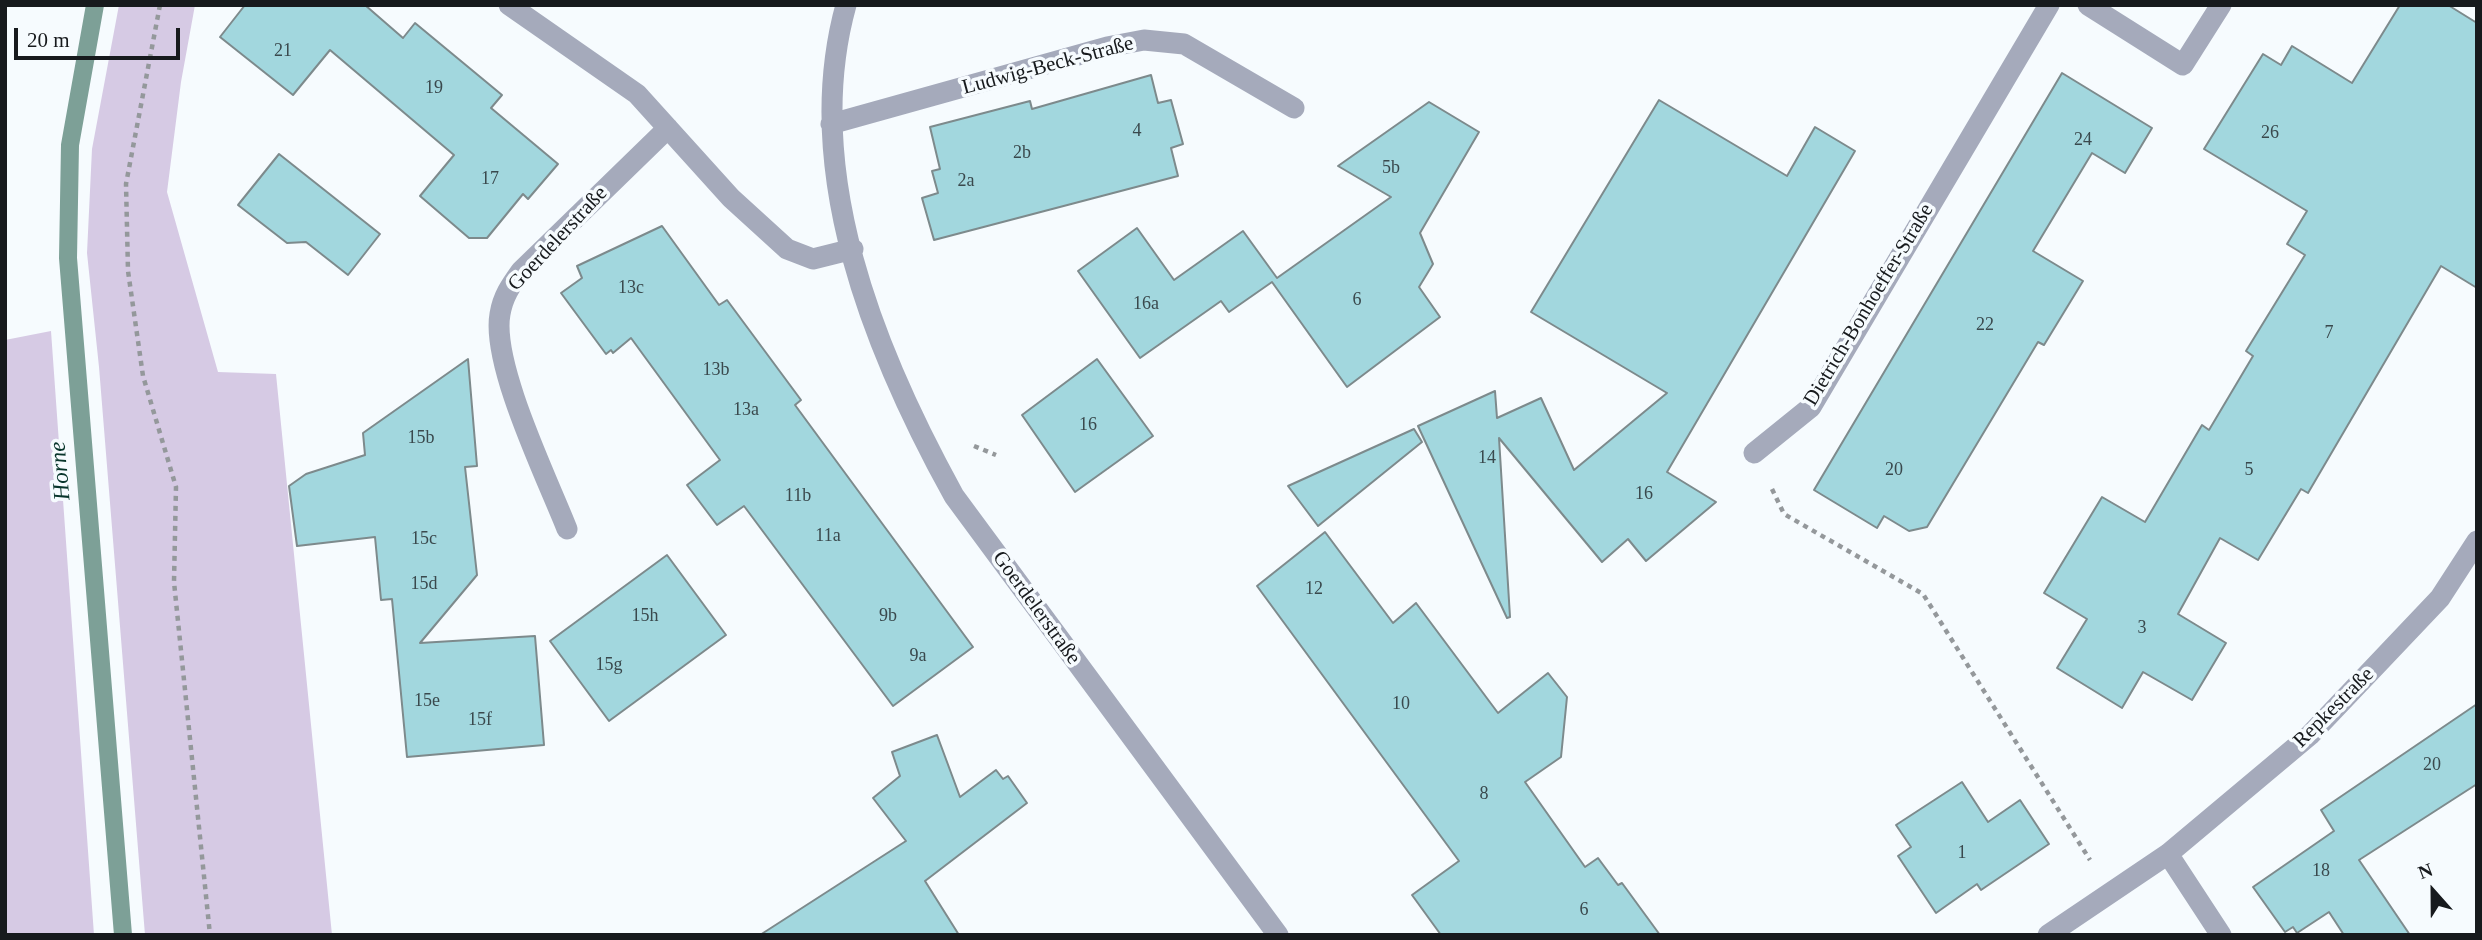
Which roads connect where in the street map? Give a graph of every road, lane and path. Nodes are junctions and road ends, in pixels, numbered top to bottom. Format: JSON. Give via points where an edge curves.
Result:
{"nodes":[{"id":1,"x":160,"y":5,"type":"edge"},
{"id":2,"x":509,"y":5,"type":"edge"},
{"id":3,"x":846,"y":5,"type":"edge"},
{"id":4,"x":2049,"y":5,"type":"edge"},
{"id":5,"x":2088,"y":5,"type":"edge"},
{"id":6,"x":2221,"y":5,"type":"edge"},
{"id":7,"x":1294,"y":108,"type":"dead end"},
{"id":8,"x":831,"y":124,"type":"junction"},
{"id":9,"x":668,"y":128,"type":"junction"},
{"id":10,"x":853,"y":249,"type":"junction"},
{"id":11,"x":1754,"y":453,"type":"joint"},
{"id":12,"x":567,"y":529,"type":"dead end"},
{"id":13,"x":2477,"y":541,"type":"edge"},
{"id":14,"x":2168,"y":854,"type":"junction"},
{"id":15,"x":2110,"y":893,"type":"junction"},
{"id":16,"x":210,"y":935,"type":"edge"},
{"id":17,"x":1278,"y":935,"type":"edge"},
{"id":18,"x":2048,"y":935,"type":"edge"},
{"id":19,"x":2221,"y":935,"type":"edge"}],
"edges":[{"from":1,"to":16,"type":"path","via":[[126,184],[128,271],[143,376],[176,487],[174,582]]},
{"from":2,"to":9,"type":"street","via":[[637,94]]},
{"from":3,"to":8,"type":"street","name":"Goerdelerstraße","via":[[835,63]]},
{"from":4,"to":11,"type":"street","name":"Dietrich-Bonhoeffer-Straße","via":[[1811,407]]},
{"from":5,"to":6,"type":"street","via":[[2183,65]]},
{"from":7,"to":8,"type":"street","name":"Ludwig-Beck-Straße","via":[[1184,44],[1144,40]]},
{"from":8,"to":10,"type":"street","name":"Goerdelerstraße","via":[[838,186]]},
{"from":9,"to":10,"type":"street","via":[[731,198],[787,249],[813,260]]},
{"from":9,"to":12,"type":"street","name":"Goerdelerstraße","via":[[521,271],[506,292],[500,346]]},
{"from":10,"to":17,"type":"street","name":"Goerdelerstraße","via":[[875,332],[912,421],[954,496]]},
{"from":11,"to":15,"type":"path","via":[[1784,514],[1923,594]]},
{"from":13,"to":14,"type":"street","name":"Repkestraße","via":[[2440,598],[2310,734]]},
{"from":14,"to":15,"type":"street","name":"Repkestraße"},
{"from":14,"to":19,"type":"street"},
{"from":15,"to":18,"type":"street","name":"Repkestraße"}]}
